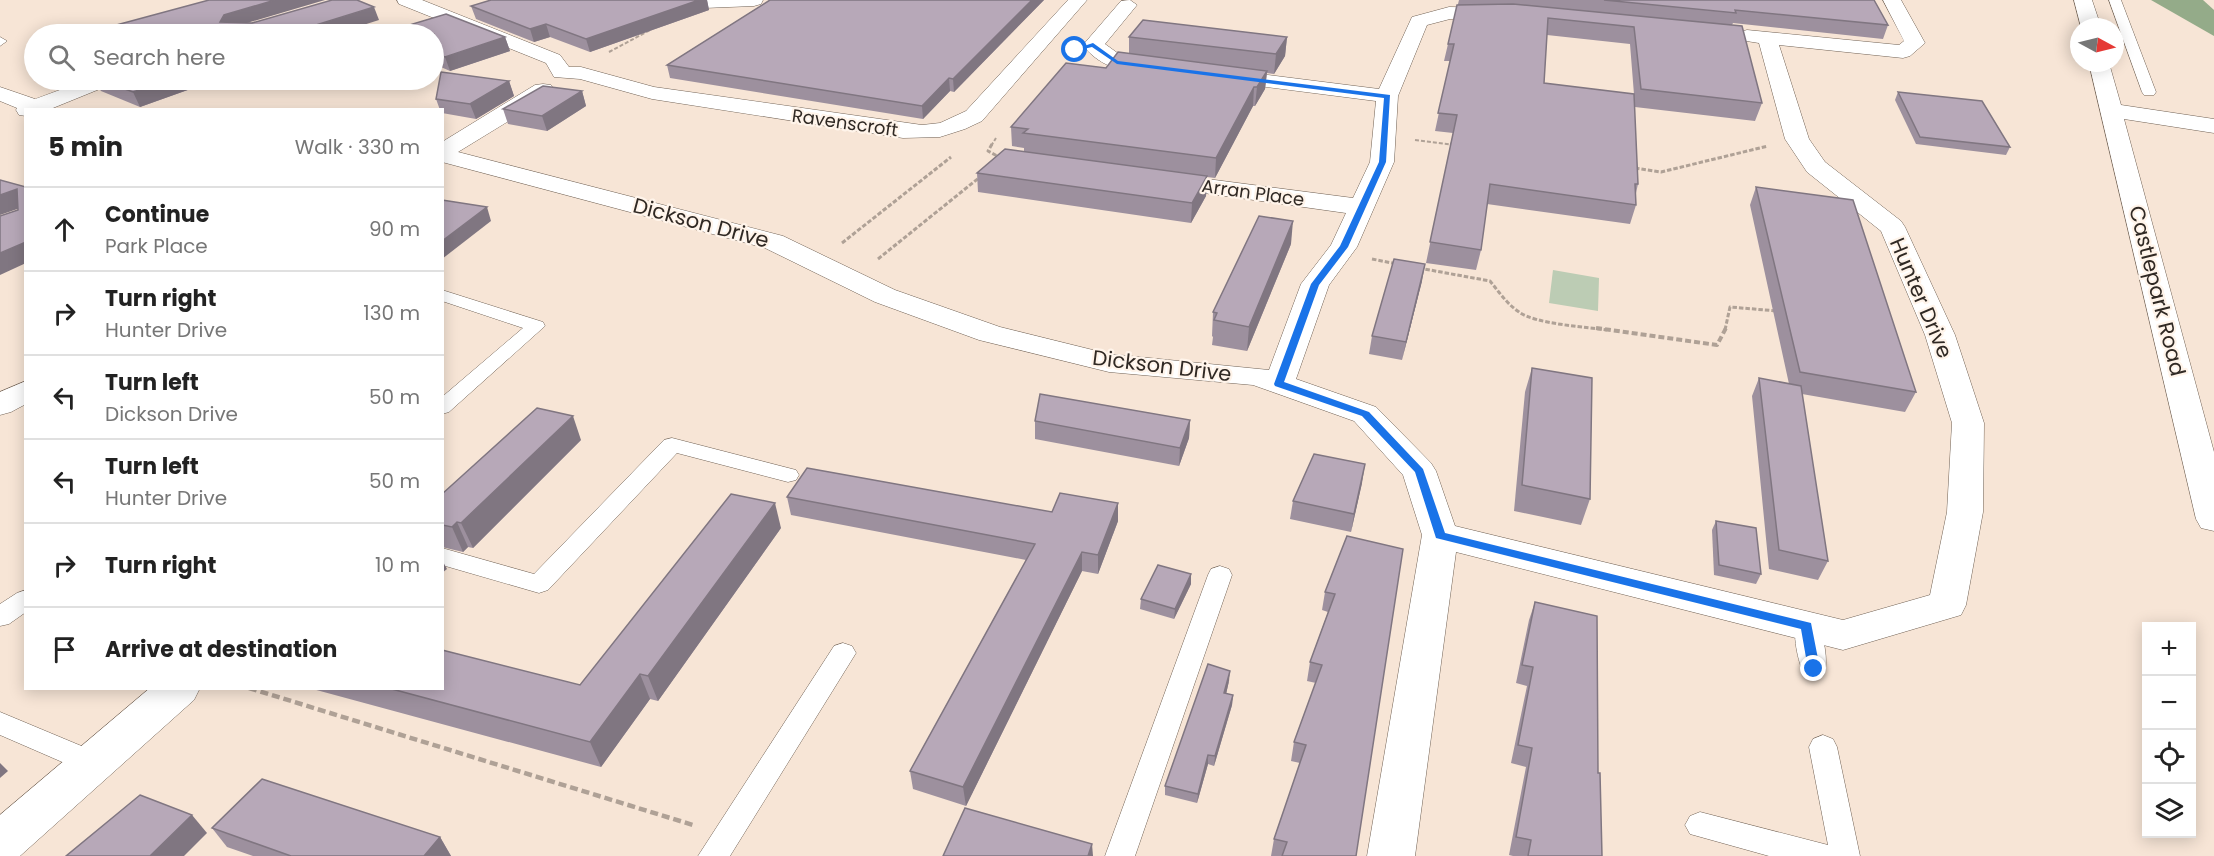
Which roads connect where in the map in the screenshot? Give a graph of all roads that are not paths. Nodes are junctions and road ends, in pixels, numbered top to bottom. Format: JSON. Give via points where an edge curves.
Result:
{"nodes":[{"id":1,"x":754,"y":0,"type":"edge"},
{"id":2,"x":1078,"y":0,"type":"edge"},
{"id":3,"x":1892,"y":0,"type":"edge"},
{"id":4,"x":2083,"y":0,"type":"edge"},
{"id":5,"x":2115,"y":0,"type":"edge"},
{"id":6,"x":413,"y":1,"type":"edge"},
{"id":7,"x":704,"y":2,"type":"road end"},
{"id":8,"x":1421,"y":3,"type":"dead end"},
{"id":9,"x":1128,"y":5,"type":"dead end"},
{"id":10,"x":1521,"y":13,"type":"edge"},
{"id":11,"x":1442,"y":15,"type":"junction"},
{"id":12,"x":2088,"y":18,"type":"edge"},
{"id":13,"x":1732,"y":35,"type":"edge"},
{"id":14,"x":1767,"y":38,"type":"junction"},
{"id":15,"x":1176,"y":70,"type":"edge"},
{"id":16,"x":2101,"y":72,"type":"edge"},
{"id":17,"x":561,"y":73,"type":"junction"},
{"id":18,"x":1199,"y":73,"type":"edge"},
{"id":19,"x":79,"y":90,"type":"edge"},
{"id":20,"x":2149,"y":92,"type":"dead end"},
{"id":21,"x":0,"y":94,"type":"edge"},
{"id":22,"x":1387,"y":96,"type":"junction"},
{"id":23,"x":27,"y":108,"type":"edge"},
{"id":24,"x":32,"y":108,"type":"edge"},
{"id":25,"x":2111,"y":110,"type":"junction"},
{"id":26,"x":24,"y":111,"type":"edge"},
{"id":27,"x":0,"y":118,"type":"edge"},
{"id":28,"x":2214,"y":126,"type":"edge"},
{"id":29,"x":444,"y":152,"type":"edge"},
{"id":30,"x":444,"y":154,"type":"edge"},
{"id":31,"x":1140,"y":178,"type":"edge"},
{"id":32,"x":1361,"y":207,"type":"junction"},
{"id":33,"x":444,"y":295,"type":"edge"},
{"id":34,"x":1279,"y":384,"type":"junction"},
{"id":35,"x":24,"y":391,"type":"edge"},
{"id":36,"x":0,"y":405,"type":"edge"},
{"id":37,"x":444,"y":406,"type":"edge"},
{"id":38,"x":788,"y":475,"type":"dead end"},
{"id":39,"x":2214,"y":519,"type":"edge"},
{"id":40,"x":1440,"y":535,"type":"junction"},
{"id":41,"x":444,"y":557,"type":"edge"},
{"id":42,"x":1220,"y":575,"type":"dead end"},
{"id":43,"x":24,"y":600,"type":"edge"},
{"id":44,"x":0,"y":617,"type":"edge"},
{"id":45,"x":1807,"y":626,"type":"junction"},
{"id":46,"x":843,"y":653,"type":"dead end"},
{"id":47,"x":1814,"y":669,"type":"dead end"},
{"id":48,"x":176,"y":690,"type":"edge"},
{"id":49,"x":0,"y":723,"type":"edge"},
{"id":50,"x":1823,"y":747,"type":"dead end"},
{"id":51,"x":93,"y":763,"type":"junction"},
{"id":52,"x":1700,"y":825,"type":"dead end"},
{"id":53,"x":0,"y":844,"type":"edge"},
{"id":54,"x":720,"y":846,"type":"edge"},
{"id":55,"x":1120,"y":856,"type":"edge"},
{"id":56,"x":1392,"y":856,"type":"edge"},
{"id":57,"x":1821,"y":856,"type":"edge"},
{"id":58,"x":1845,"y":856,"type":"edge"}],
"edges":[{"from":1,"to":7,"type":"street"},
{"from":2,"to":17,"type":"street","name":"Ravenscroft","via":[[974,116],[936,132],[903,131],[652,93],[581,73]]},
{"from":3,"to":14,"type":"street","via":[[1915,43],[1903,52]]},
{"from":4,"to":12,"type":"street"},
{"from":5,"to":20,"type":"lane"},
{"from":6,"to":17,"type":"street","via":[[553,59]]},
{"from":8,"to":11,"type":"street"},
{"from":9,"to":15,"type":"street","via":[[1093,45],[1117,63]]},
{"from":10,"to":11,"type":"street"},
{"from":11,"to":22,"type":"street","via":[[1419,21]]},
{"from":13,"to":14,"type":"street"},
{"from":14,"to":45,"type":"street","name":"Hunter Drive","via":[[1797,139],[1816,167],[1892,227],[1940,336],[1968,423],[1965,512],[1947,605],[1843,635]]},
{"from":16,"to":25,"type":"street","name":"Castlepark Road"},
{"from":17,"to":29,"type":"street","via":[[550,86]]},
{"from":18,"to":22,"type":"street"},
{"from":19,"to":24,"type":"street"},
{"from":21,"to":23,"type":"street"},
{"from":22,"to":32,"type":"street","via":[[1382,162]]},
{"from":25,"to":28,"type":"street"},
{"from":25,"to":39,"type":"street","name":"Castlepark Road"},
{"from":26,"to":27,"type":"street"},
{"from":30,"to":34,"type":"street","name":"Dickson Drive","via":[[774,242],[885,296],[990,334],[1109,363],[1257,376]]},
{"from":31,"to":32,"type":"street","name":"Arran Place"},
{"from":32,"to":34,"type":"street","via":[[1339,253],[1315,284]]},
{"from":33,"to":37,"type":"lane","via":[[536,326]]},
{"from":34,"to":40,"type":"street","name":"Dickson Drive","via":[[1365,414],[1419,471]]},
{"from":35,"to":36,"type":"street"},
{"from":38,"to":41,"type":"lane","via":[[672,445],[539,584]]},
{"from":40,"to":45,"type":"street","name":"Hunter Drive"},
{"from":40,"to":56,"type":"street","name":"Dickson Drive"},
{"from":42,"to":55,"type":"lane"},
{"from":43,"to":44,"type":"lane"},
{"from":45,"to":47,"type":"lane"},
{"from":46,"to":54,"type":"lane"},
{"from":48,"to":51,"type":"street"},
{"from":49,"to":51,"type":"lane"},
{"from":50,"to":58,"type":"lane"},
{"from":51,"to":53,"type":"street"},
{"from":52,"to":57,"type":"lane"}]}
